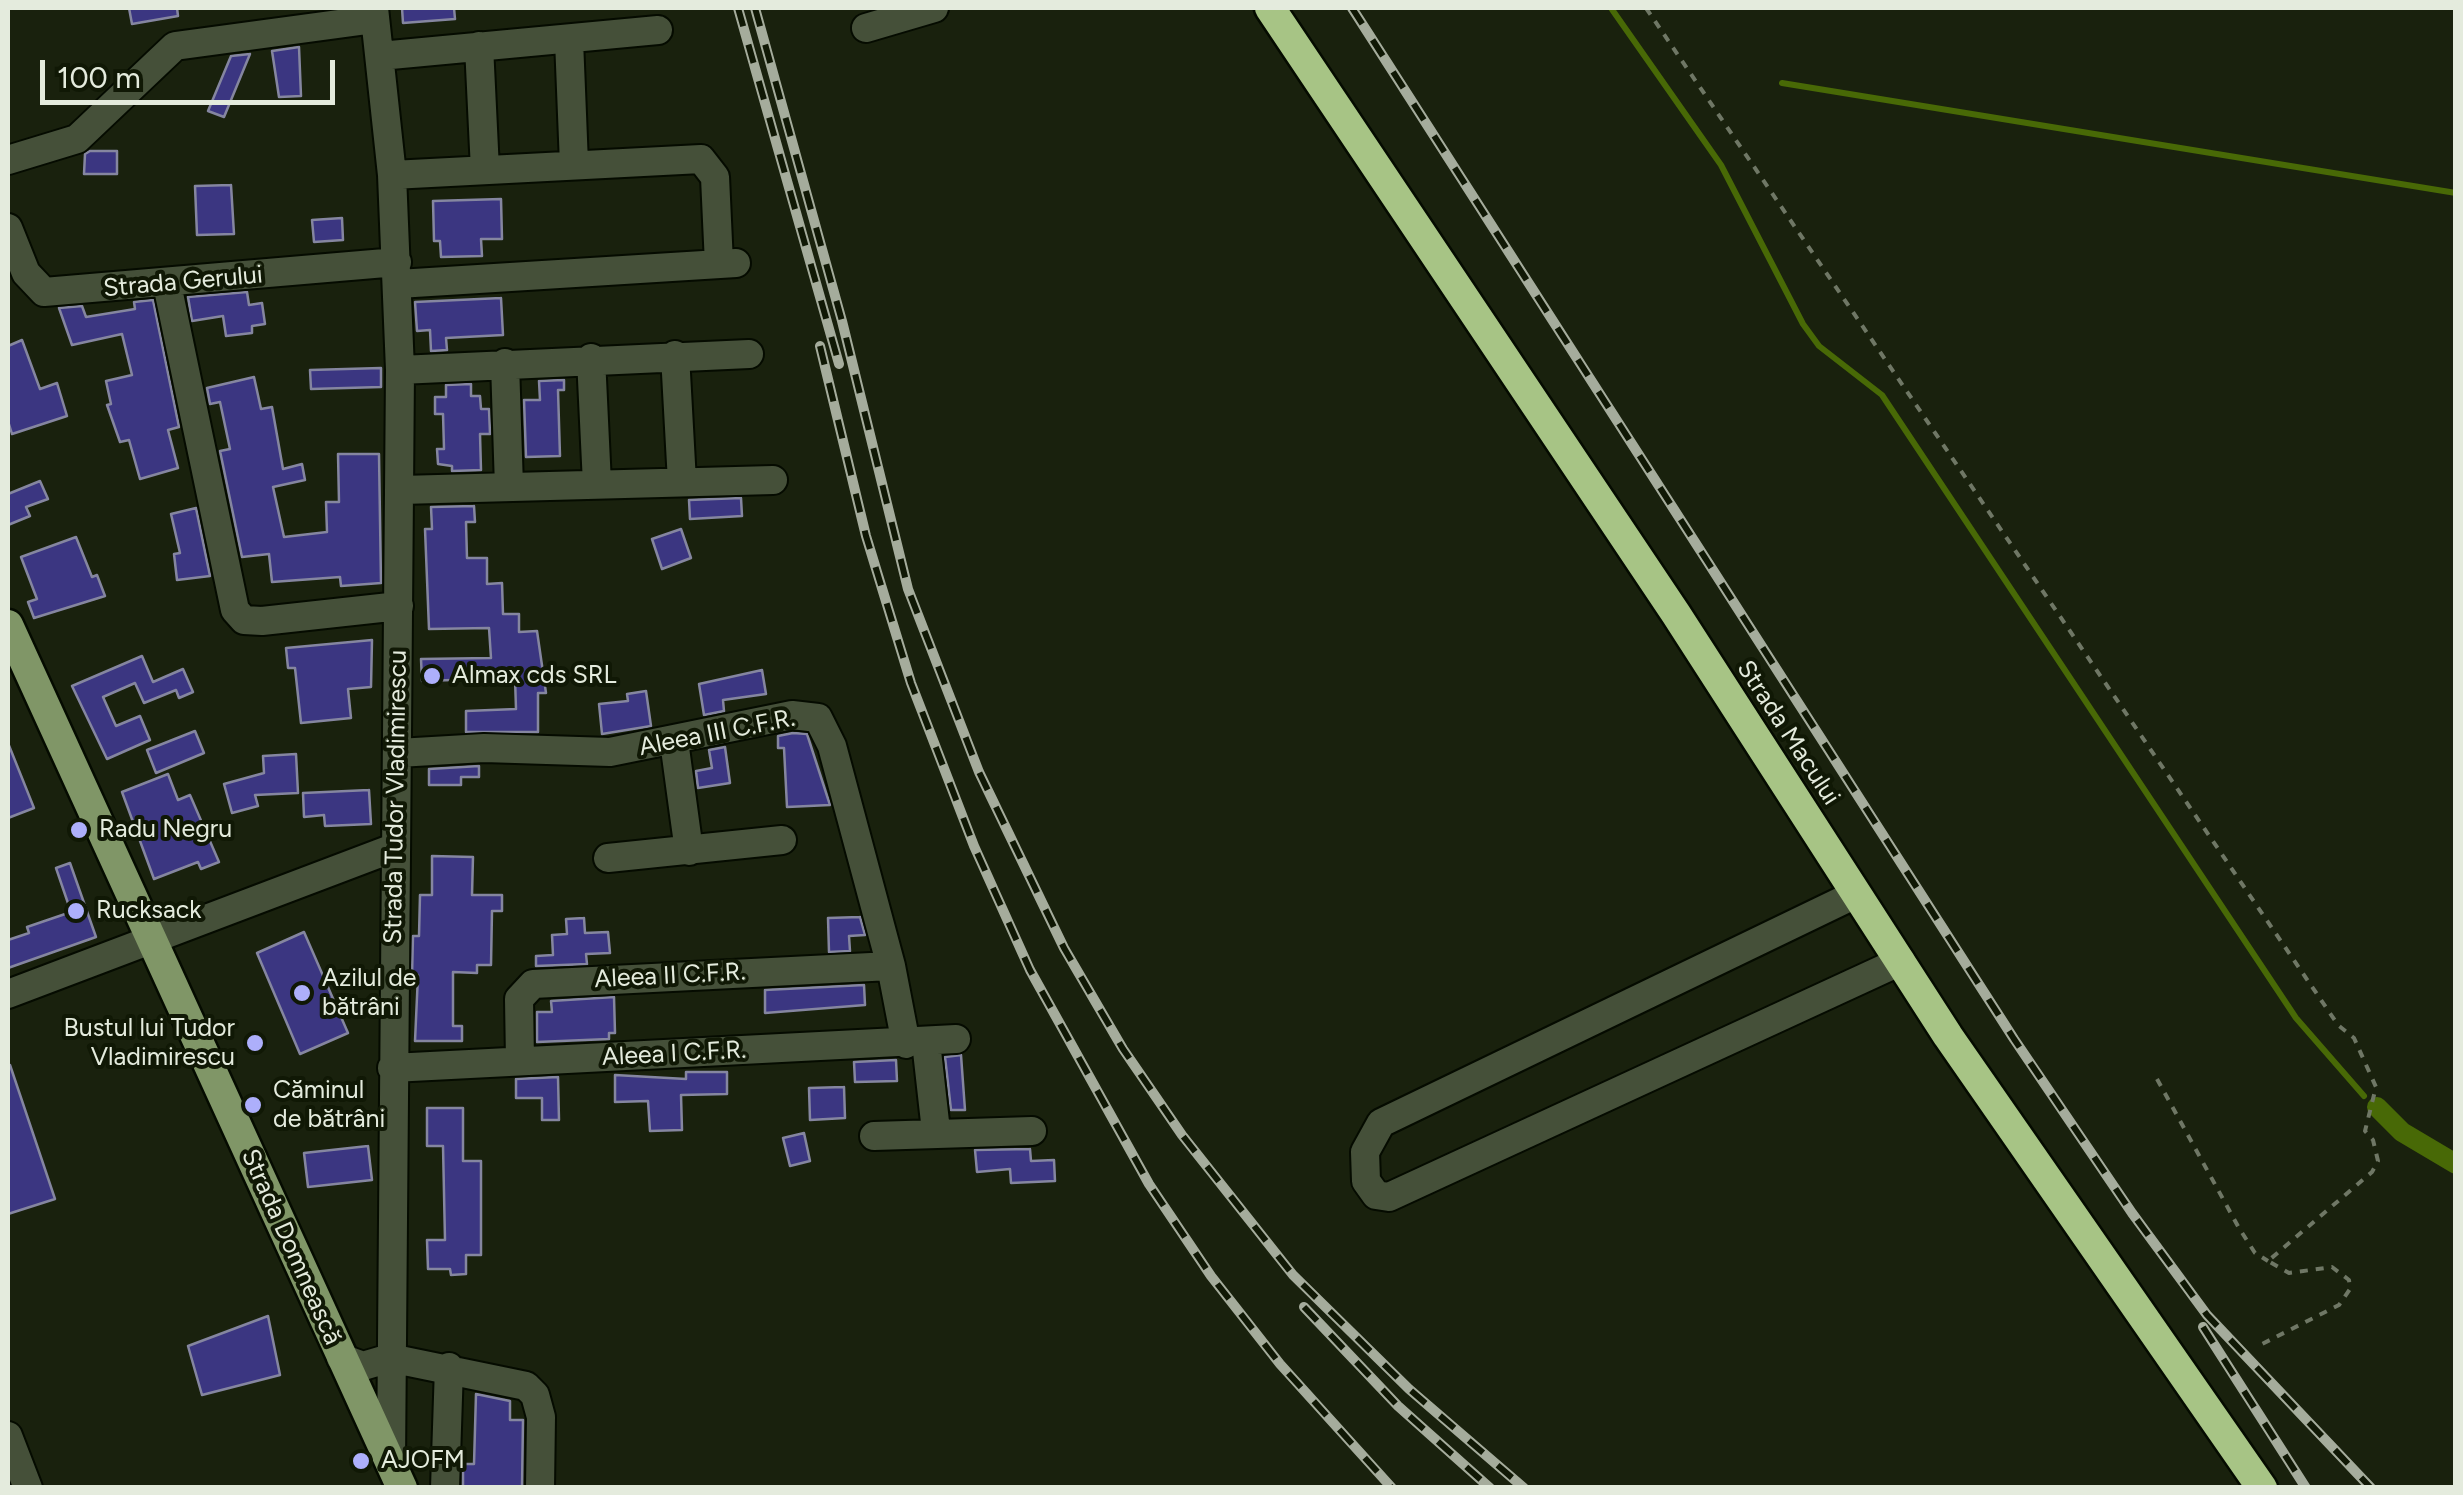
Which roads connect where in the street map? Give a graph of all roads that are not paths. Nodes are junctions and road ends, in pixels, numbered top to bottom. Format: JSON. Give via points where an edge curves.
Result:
{"nodes":[{"id":1,"x":934,"y":8,"type":"edge"},
{"id":2,"x":1270,"y":8,"type":"edge"},
{"id":3,"x":375,"y":13,"type":"edge"},
{"id":4,"x":866,"y":28,"type":"dead end"},
{"id":5,"x":658,"y":30,"type":"dead end"},
{"id":6,"x":569,"y":40,"type":"junction"},
{"id":7,"x":479,"y":46,"type":"junction"},
{"id":8,"x":380,"y":56,"type":"junction"},
{"id":9,"x":8,"y":160,"type":"edge"},
{"id":10,"x":574,"y":164,"type":"junction"},
{"id":11,"x":485,"y":170,"type":"junction"},
{"id":12,"x":392,"y":175,"type":"junction"},
{"id":13,"x":8,"y":228,"type":"edge"},
{"id":14,"x":398,"y":273,"type":"junction"},
{"id":15,"x":168,"y":284,"type":"junction"},
{"id":16,"x":748,"y":354,"type":"dead end"},
{"id":17,"x":675,"y":355,"type":"junction"},
{"id":18,"x":591,"y":358,"type":"junction"},
{"id":19,"x":504,"y":363,"type":"junction"},
{"id":20,"x":400,"y":370,"type":"junction"},
{"id":21,"x":774,"y":480,"type":"dead end"},
{"id":22,"x":682,"y":482,"type":"junction"},
{"id":23,"x":597,"y":484,"type":"junction"},
{"id":24,"x":509,"y":487,"type":"junction"},
{"id":25,"x":401,"y":490,"type":"junction"},
{"id":26,"x":399,"y":606,"type":"junction"},
{"id":27,"x":8,"y":624,"type":"edge"},
{"id":28,"x":674,"y":742,"type":"junction"},
{"id":29,"x":398,"y":753,"type":"junction"},
{"id":30,"x":782,"y":840,"type":"dead end"},
{"id":31,"x":396,"y":847,"type":"junction"},
{"id":32,"x":689,"y":851,"type":"junction"},
{"id":33,"x":608,"y":858,"type":"dead end"},
{"id":34,"x":1856,"y":894,"type":"junction"},
{"id":35,"x":150,"y":939,"type":"junction"},
{"id":36,"x":1901,"y":960,"type":"junction"},
{"id":37,"x":891,"y":966,"type":"junction"},
{"id":38,"x":8,"y":994,"type":"edge"},
{"id":39,"x":956,"y":1039,"type":"dead end"},
{"id":40,"x":916,"y":1043,"type":"junction"},
{"id":41,"x":520,"y":1061,"type":"junction"},
{"id":42,"x":392,"y":1068,"type":"junction"},
{"id":43,"x":936,"y":1131,"type":"junction"},
{"id":44,"x":1032,"y":1132,"type":"dead end"},
{"id":45,"x":874,"y":1136,"type":"dead end"},
{"id":46,"x":341,"y":1358,"type":"junction"},
{"id":47,"x":390,"y":1358,"type":"junction"},
{"id":48,"x":449,"y":1367,"type":"junction"},
{"id":49,"x":8,"y":1436,"type":"edge"},
{"id":50,"x":396,"y":1475,"type":"edge"},
{"id":51,"x":28,"y":1488,"type":"edge"},
{"id":52,"x":445,"y":1488,"type":"edge"},
{"id":53,"x":540,"y":1488,"type":"edge"},
{"id":54,"x":2262,"y":1488,"type":"edge"}],
"edges":[{"from":1,"to":4,"type":"street"},
{"from":2,"to":34,"type":"highway","name":"Strada Macului"},
{"from":3,"to":8,"type":"street","name":"Strada Tudor Vladimirescu"},
{"from":3,"to":9,"type":"street","via":[[175,46],[76,140]]},
{"from":5,"to":6,"type":"street"},
{"from":6,"to":7,"type":"street"},
{"from":6,"to":10,"type":"street"},
{"from":7,"to":8,"type":"street"},
{"from":7,"to":11,"type":"street"},
{"from":8,"to":12,"type":"street","name":"Strada Tudor Vladimirescu"},
{"from":10,"to":11,"type":"street"},
{"from":10,"to":14,"type":"street","via":[[708,163],[728,263]]},
{"from":11,"to":12,"type":"street"},
{"from":12,"to":14,"type":"street","name":"Strada Tudor Vladimirescu"},
{"from":13,"to":15,"type":"street","name":"Strada Gerului","via":[[26,273],[44,292]]},
{"from":14,"to":15,"type":"street","name":"Strada Gerului"},
{"from":14,"to":20,"type":"street","name":"Strada Tudor Vladimirescu"},
{"from":15,"to":26,"type":"street","via":[[235,610],[244,620],[262,622]]},
{"from":16,"to":17,"type":"street"},
{"from":17,"to":18,"type":"street"},
{"from":17,"to":22,"type":"street"},
{"from":18,"to":19,"type":"street"},
{"from":18,"to":23,"type":"street"},
{"from":19,"to":20,"type":"street"},
{"from":19,"to":24,"type":"street"},
{"from":20,"to":25,"type":"street","name":"Strada Tudor Vladimirescu"},
{"from":21,"to":22,"type":"street"},
{"from":22,"to":23,"type":"street"},
{"from":23,"to":24,"type":"street"},
{"from":24,"to":25,"type":"street"},
{"from":25,"to":26,"type":"street","name":"Strada Tudor Vladimirescu"},
{"from":26,"to":29,"type":"street","name":"Strada Tudor Vladimirescu"},
{"from":27,"to":35,"type":"main road","name":"Strada Domnească"},
{"from":28,"to":29,"type":"street","name":"Aleea III C.F.R.","via":[[610,752]]},
{"from":28,"to":32,"type":"street"},
{"from":28,"to":37,"type":"street","name":"Aleea III C.F.R.","via":[[792,715],[818,718],[832,746]]},
{"from":29,"to":31,"type":"street","name":"Strada Tudor Vladimirescu"},
{"from":30,"to":32,"type":"street"},
{"from":31,"to":35,"type":"street"},
{"from":31,"to":42,"type":"street","name":"Strada Tudor Vladimirescu"},
{"from":32,"to":33,"type":"street"},
{"from":34,"to":36,"type":"highway","name":"Strada Macului"},
{"from":34,"to":36,"type":"street","via":[[1380,1123],[1366,1152],[1366,1180],[1376,1195],[1390,1198]]},
{"from":35,"to":38,"type":"street"},
{"from":35,"to":46,"type":"main road","name":"Strada Domnească"},
{"from":36,"to":54,"type":"highway","name":"Strada Macului"},
{"from":37,"to":40,"type":"street","name":"Aleea III C.F.R."},
{"from":37,"to":41,"type":"street","name":"Aleea II C.F.R.","via":[[533,984],[520,998]]},
{"from":39,"to":40,"type":"street","name":"Aleea I C.F.R."},
{"from":40,"to":41,"type":"street","name":"Aleea I C.F.R."},
{"from":40,"to":43,"type":"street","name":"Aleea III C.F.R."},
{"from":41,"to":42,"type":"street","name":"Aleea I C.F.R."},
{"from":42,"to":47,"type":"street","name":"Strada Tudor Vladimirescu"},
{"from":43,"to":44,"type":"street"},
{"from":43,"to":45,"type":"street"},
{"from":46,"to":47,"type":"street","via":[[363,1366]]},
{"from":46,"to":50,"type":"main road","name":"Strada Domnească"},
{"from":47,"to":48,"type":"street"},
{"from":47,"to":50,"type":"street","name":"Strada Tudor Vladimirescu"},
{"from":48,"to":52,"type":"street"},
{"from":48,"to":53,"type":"street","via":[[515,1382],[535,1395]]},
{"from":49,"to":51,"type":"street"}]}
